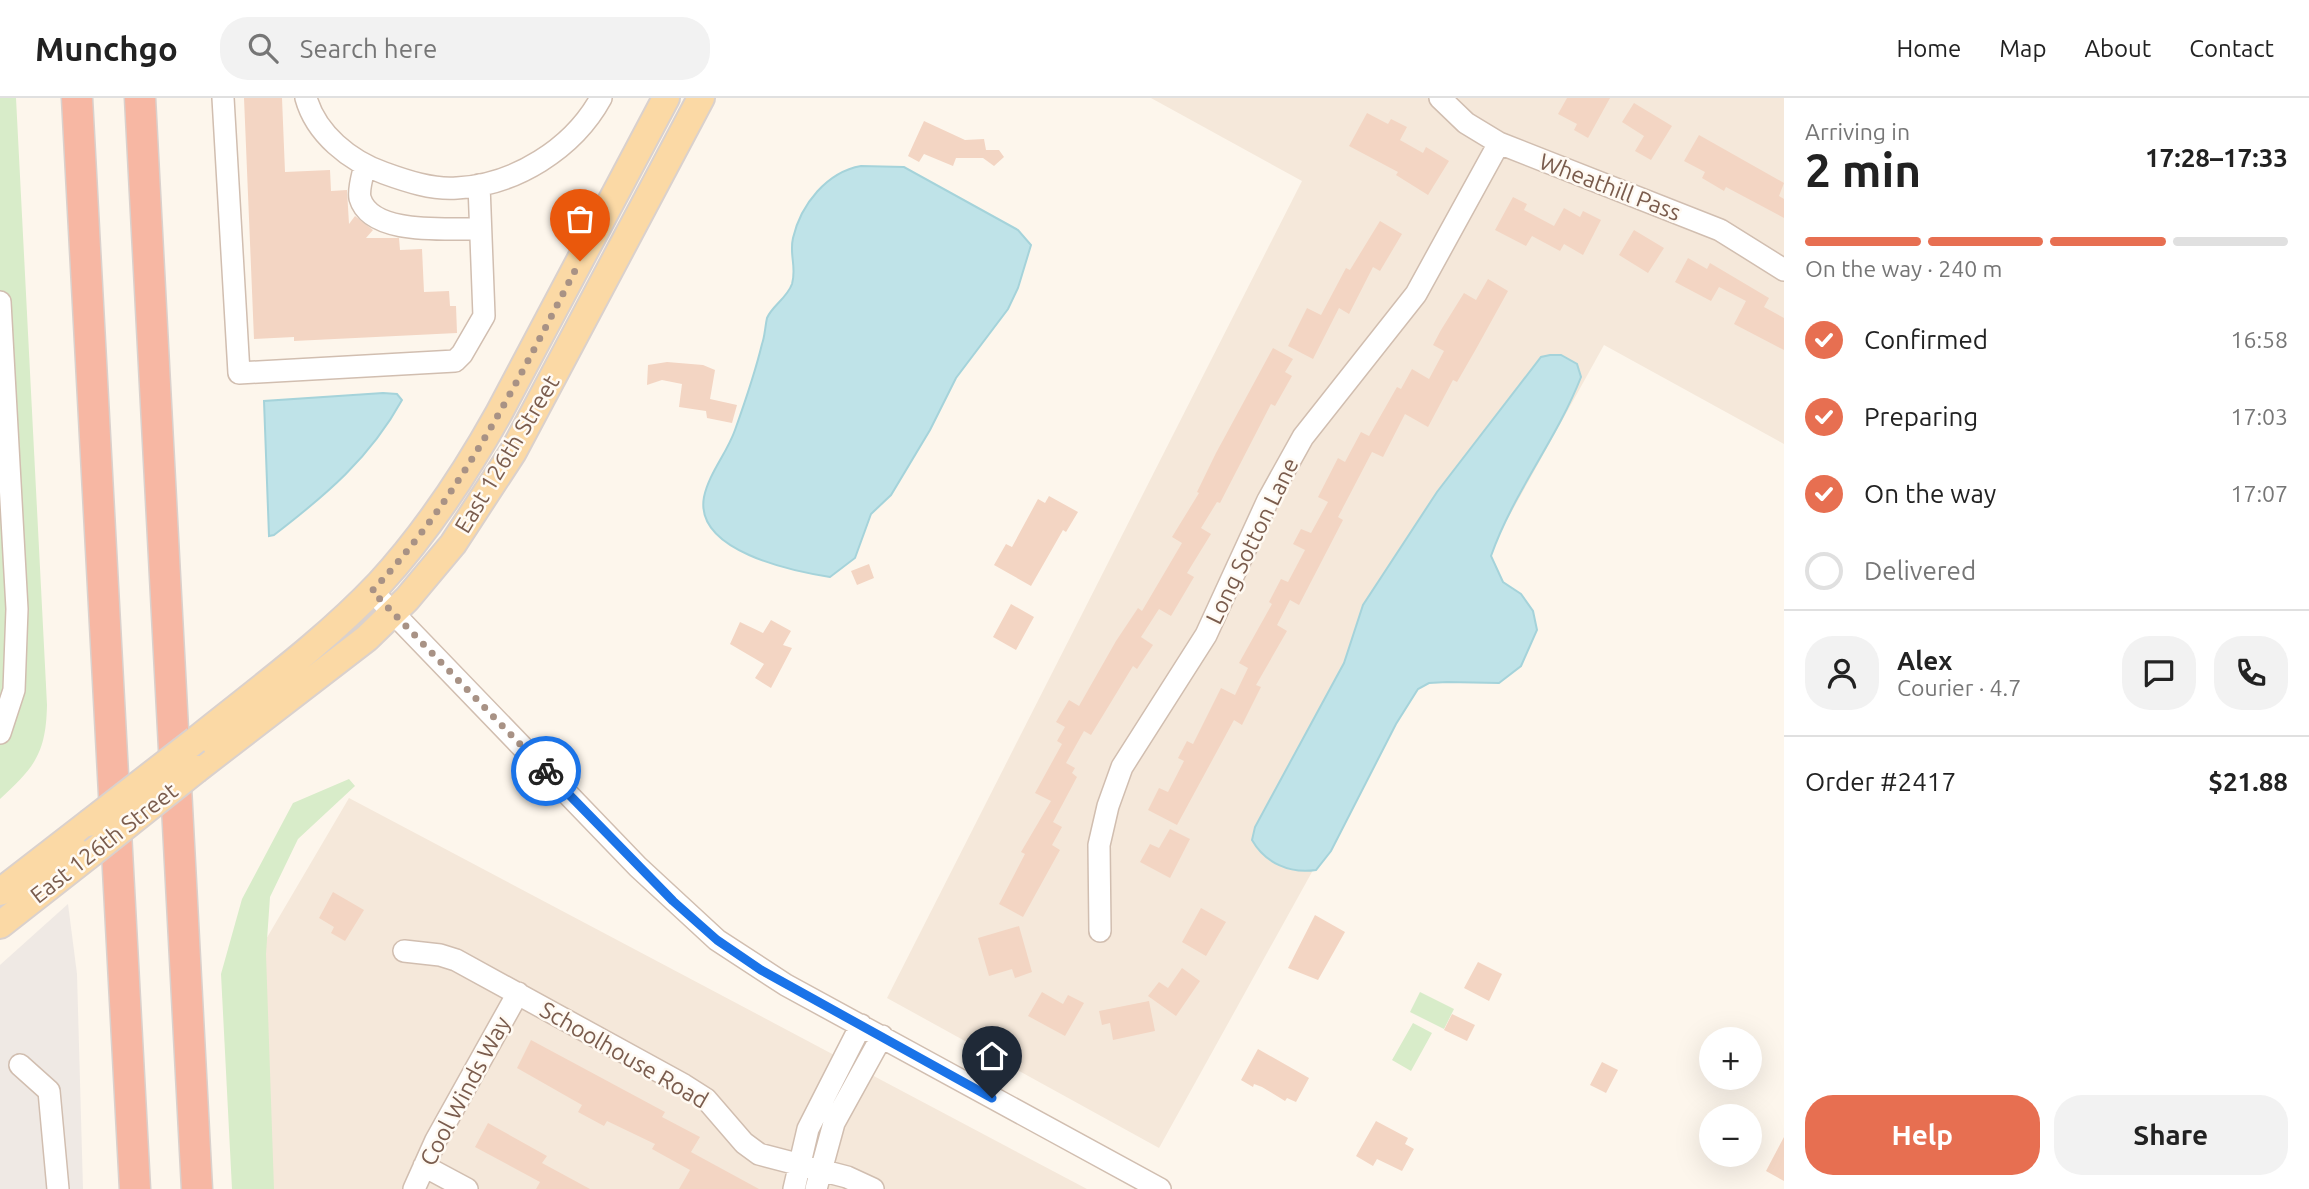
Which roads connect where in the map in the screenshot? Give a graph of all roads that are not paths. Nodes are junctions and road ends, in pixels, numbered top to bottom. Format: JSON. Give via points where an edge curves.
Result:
{"nodes":[{"id":1,"x":77,"y":98,"type":"edge"},
{"id":2,"x":140,"y":98,"type":"edge"},
{"id":3,"x":223,"y":98,"type":"edge"},
{"id":4,"x":306,"y":98,"type":"edge"},
{"id":5,"x":601,"y":98,"type":"edge"},
{"id":6,"x":666,"y":98,"type":"edge"},
{"id":7,"x":701,"y":98,"type":"edge"},
{"id":8,"x":1440,"y":98,"type":"edge"},
{"id":9,"x":1499,"y":143,"type":"junction"},
{"id":10,"x":365,"y":165,"type":"junction"},
{"id":11,"x":479,"y":185,"type":"junction"},
{"id":12,"x":480,"y":229,"type":"junction"},
{"id":13,"x":1784,"y":270,"type":"edge"},
{"id":14,"x":0,"y":302,"type":"edge"},
{"id":15,"x":372,"y":591,"type":"junction"},
{"id":16,"x":395,"y":612,"type":"junction"},
{"id":17,"x":0,"y":733,"type":"edge"},
{"id":18,"x":0,"y":892,"type":"edge"},
{"id":19,"x":0,"y":925,"type":"edge"},
{"id":20,"x":1100,"y":931,"type":"dead end"},
{"id":21,"x":404,"y":951,"type":"dead end"},
{"id":22,"x":517,"y":993,"type":"junction"},
{"id":23,"x":861,"y":1025,"type":"junction"},
{"id":24,"x":882,"y":1036,"type":"junction"},
{"id":25,"x":20,"y":1065,"type":"dead end"},
{"id":26,"x":424,"y":1166,"type":"junction"},
{"id":27,"x":798,"y":1166,"type":"junction"},
{"id":28,"x":818,"y":1179,"type":"edge"},
{"id":29,"x":58,"y":1189,"type":"edge"},
{"id":30,"x":135,"y":1189,"type":"edge"},
{"id":31,"x":197,"y":1189,"type":"edge"},
{"id":32,"x":414,"y":1189,"type":"edge"},
{"id":33,"x":467,"y":1189,"type":"edge"},
{"id":34,"x":794,"y":1189,"type":"edge"},
{"id":35,"x":873,"y":1189,"type":"edge"},
{"id":36,"x":1160,"y":1189,"type":"edge"}],
"edges":[{"from":1,"to":30,"type":"highway"},
{"from":2,"to":31,"type":"highway"},
{"from":3,"to":12,"type":"street","via":[[239,373],[455,360],[484,316]]},
{"from":4,"to":10,"type":"street","via":[[327,135]]},
{"from":5,"to":11,"type":"street","via":[[561,147],[536,164]]},
{"from":6,"to":15,"type":"main road","name":"East 126th Street","via":[[472,462],[428,526]]},
{"from":7,"to":16,"type":"main road","name":"East 126th Street","via":[[495,484],[448,551]]},
{"from":8,"to":9,"type":"street","name":"Wheathill Pass","via":[[1466,123]]},
{"from":9,"to":13,"type":"street","name":"Wheathill Pass","via":[[1720,230]]},
{"from":9,"to":20,"type":"street","name":"Long Sotton Lane","via":[[1416,294],[1303,437],[1268,500],[1206,635],[1122,767],[1099,845]]},
{"from":10,"to":11,"type":"street","via":[[429,186],[455,189]]},
{"from":10,"to":12,"type":"street","via":[[359,196],[368,212],[387,223]]},
{"from":11,"to":12,"type":"street"},
{"from":14,"to":17,"type":"street","via":[[17,609],[14,690]]},
{"from":15,"to":16,"type":"street"},
{"from":15,"to":18,"type":"main road","name":"East 126th Street","bridge":true,"via":[[295,660]]},
{"from":16,"to":19,"type":"main road","name":"East 126th Street","bridge":true,"via":[[339,663]]},
{"from":16,"to":23,"type":"street","via":[[693,919],[761,970]]},
{"from":21,"to":22,"type":"street","name":"Schoolhouse Road","via":[[456,960]]},
{"from":22,"to":26,"type":"street","name":"Cool Winds Way"},
{"from":22,"to":27,"type":"street","name":"Schoolhouse Road","via":[[697,1093],[751,1149]]},
{"from":23,"to":24,"type":"street"},
{"from":23,"to":27,"type":"street","via":[[814,1113]]},
{"from":24,"to":28,"type":"street","via":[[834,1123]]},
{"from":24,"to":36,"type":"street"},
{"from":25,"to":29,"type":"street","via":[[49,1091]]},
{"from":26,"to":32,"type":"street","name":"Cool Winds Way"},
{"from":26,"to":33,"type":"street"},
{"from":27,"to":28,"type":"street","name":"Schoolhouse Road"},
{"from":27,"to":34,"type":"street"},
{"from":28,"to":35,"type":"street","name":"Schoolhouse Road"}]}
